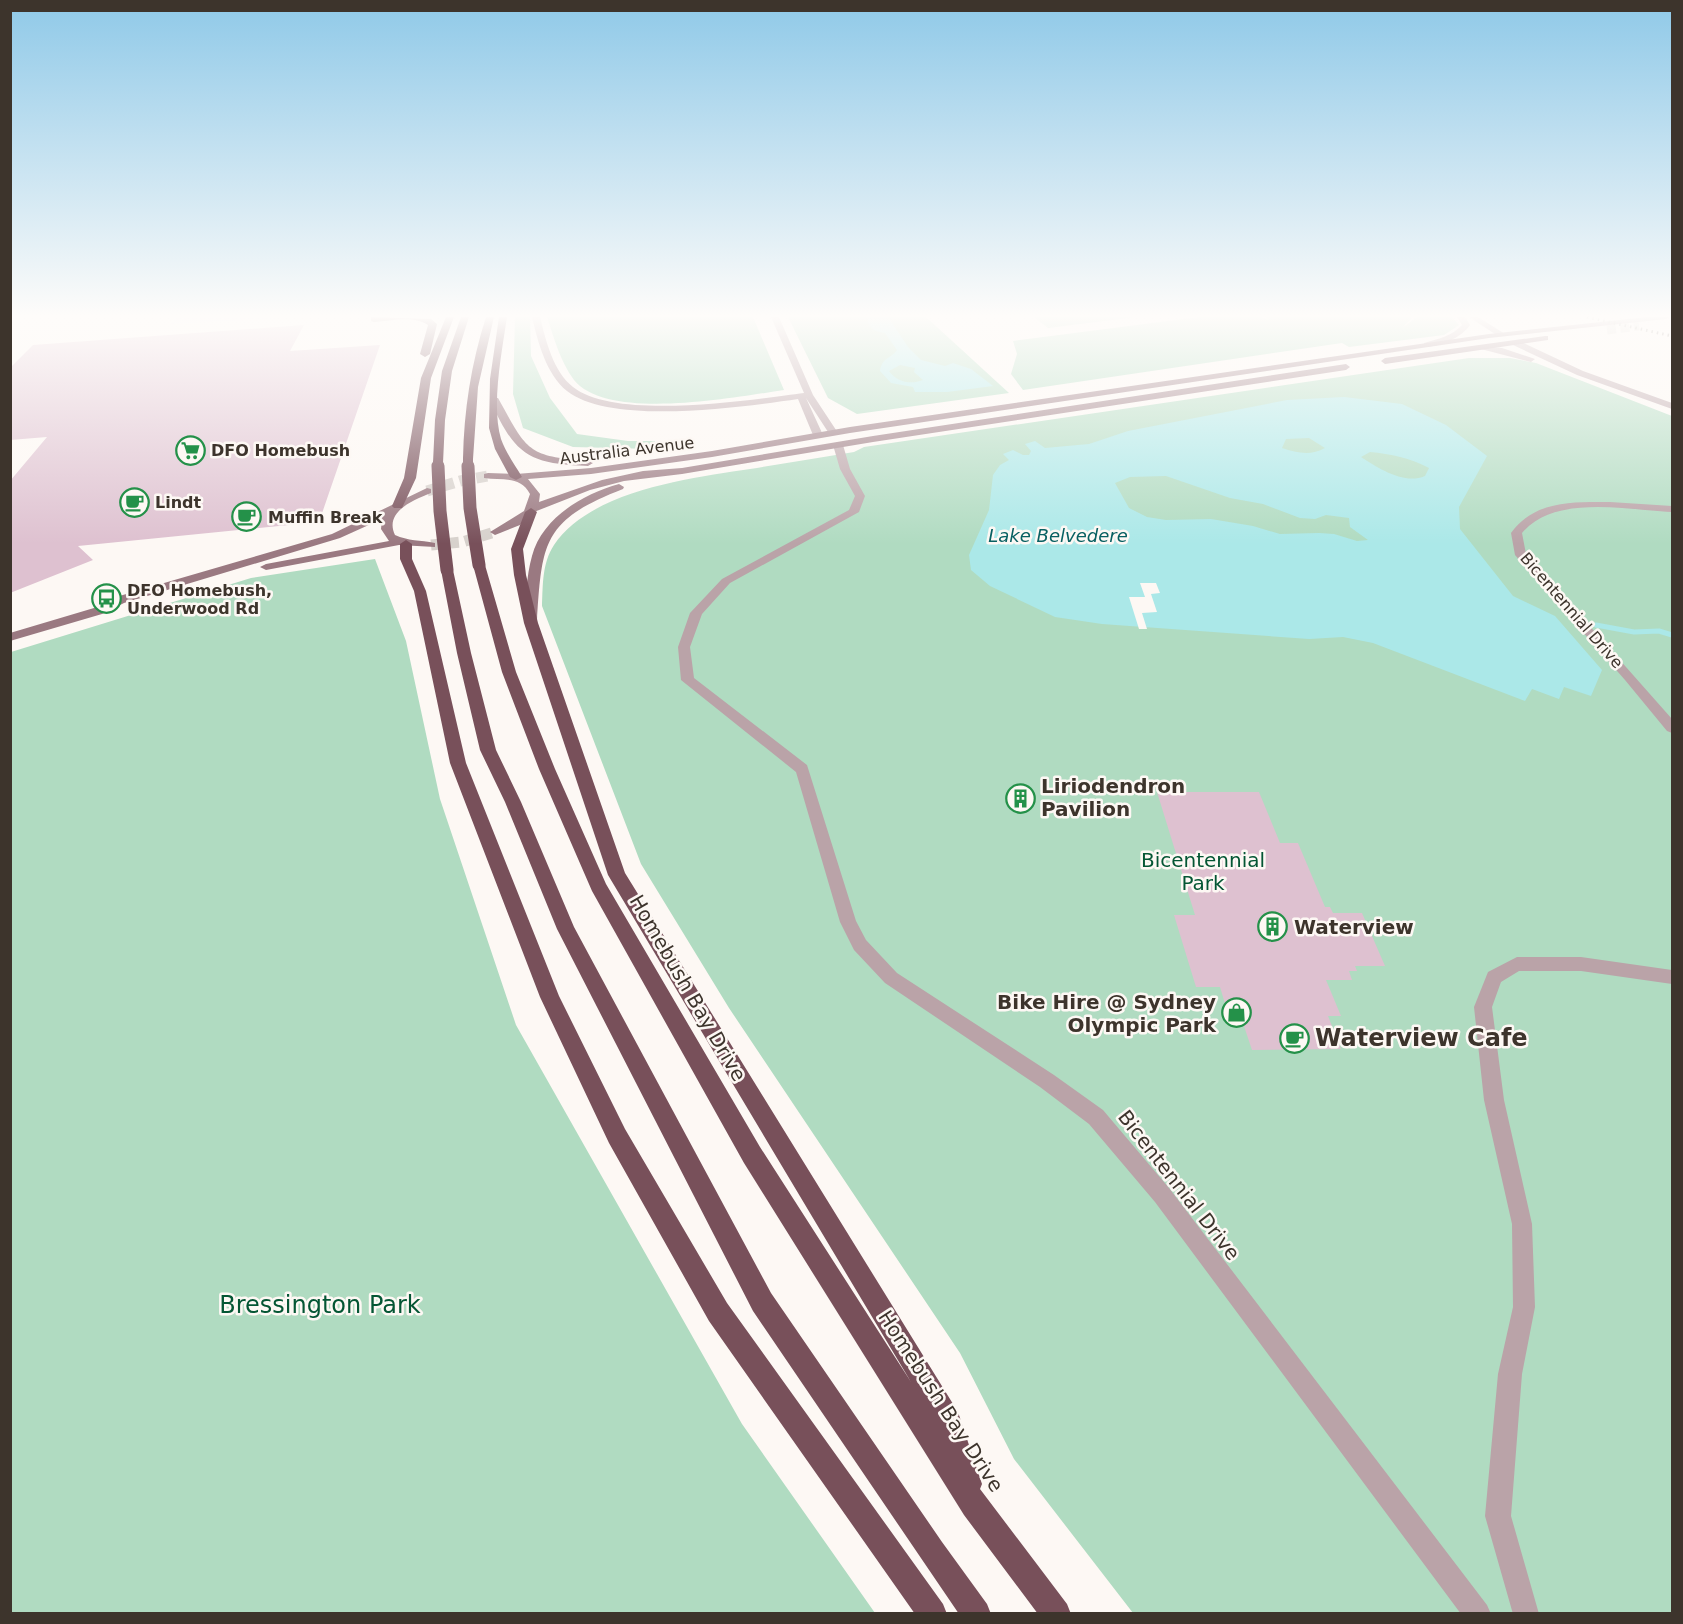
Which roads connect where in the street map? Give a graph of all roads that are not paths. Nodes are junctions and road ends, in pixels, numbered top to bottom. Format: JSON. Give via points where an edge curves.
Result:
{"nodes":[{"id":1,"x":424,"y":393,"type":"edge"},
{"id":2,"x":444,"y":393,"type":"edge"},
{"id":3,"x":471,"y":393,"type":"edge"},
{"id":4,"x":495,"y":393,"type":"edge"},
{"id":5,"x":576,"y":393,"type":"edge"},
{"id":6,"x":803,"y":393,"type":"edge"},
{"id":7,"x":804,"y":393,"type":"edge"},
{"id":8,"x":1127,"y":393,"type":"edge"},
{"id":9,"x":1164,"y":393,"type":"edge"},
{"id":10,"x":1637,"y":393,"type":"edge"},
{"id":11,"x":805,"y":396,"type":"junction"},
{"id":12,"x":495,"y":400,"type":"junction"},
{"id":13,"x":1672,"y":406,"type":"edge"},
{"id":14,"x":818,"y":435,"type":"junction"},
{"id":15,"x":836,"y":439,"type":"junction"},
{"id":16,"x":741,"y":449,"type":"junction"},
{"id":17,"x":682,"y":471,"type":"junction"},
{"id":18,"x":488,"y":476,"type":"tunnel mouth"},
{"id":19,"x":517,"y":477,"type":"junction"},
{"id":20,"x":427,"y":491,"type":"tunnel mouth"},
{"id":21,"x":396,"y":507,"type":"junction"},
{"id":22,"x":1672,"y":509,"type":"edge"},
{"id":23,"x":532,"y":510,"type":"junction"},
{"id":24,"x":495,"y":532,"type":"tunnel mouth"},
{"id":25,"x":402,"y":543,"type":"junction"},
{"id":26,"x":431,"y":545,"type":"tunnel mouth"},
{"id":27,"x":98,"y":611,"type":"junction"},
{"id":28,"x":531,"y":623,"type":"junction"},
{"id":29,"x":10,"y":637,"type":"edge"},
{"id":30,"x":1672,"y":728,"type":"edge"},
{"id":31,"x":1672,"y":977,"type":"edge"},
{"id":32,"x":974,"y":1504,"type":"junction"},
{"id":33,"x":933,"y":1614,"type":"edge"},
{"id":34,"x":977,"y":1614,"type":"edge"},
{"id":35,"x":1056,"y":1614,"type":"edge"},
{"id":36,"x":1478,"y":1614,"type":"edge"},
{"id":37,"x":1526,"y":1614,"type":"edge"}],
"edges":[{"from":1,"to":21,"type":"highway","via":[[410,478]]},
{"from":2,"to":34,"type":"highway","bridge":true,"via":[[438,463],[440,511],[464,653],[488,750],[566,929],[762,1302]]},
{"from":3,"to":32,"type":"highway","name":"Homebush Bay Drive","bridge":true,"via":[[468,417],[470,508],[479,565],[509,672],[598,886],[752,1155]]},
{"from":4,"to":12,"type":"highway"},
{"from":5,"to":11,"type":"street","via":[[595,402],[656,409]]},
{"from":6,"to":11,"type":"street"},
{"from":7,"to":11,"type":"street"},
{"from":8,"to":15,"type":"main road","name":"Australia Avenue"},
{"from":9,"to":15,"type":"main road","name":"Australia Avenue"},
{"from":10,"to":13,"type":"street"},
{"from":11,"to":14,"type":"street"},
{"from":11,"to":15,"type":"street","name":"Bicentennial Drive"},
{"from":12,"to":16,"type":"main road","via":[[518,444],[526,452],[557,462],[591,464]]},
{"from":12,"to":19,"type":"highway","via":[[495,437]]},
{"from":14,"to":15,"type":"main road","name":"Australia Avenue"},
{"from":14,"to":16,"type":"main road","name":"Australia Avenue"},
{"from":15,"to":16,"type":"main road","via":[[773,449]]},
{"from":15,"to":17,"type":"main road","name":"Australia Avenue"},
{"from":15,"to":36,"type":"street","name":"Bicentennial Drive","via":[[845,469],[860,496],[854,512],[726,581],[696,613],[684,647],[688,680],[802,769],[848,922],[860,945],[891,978],[1096,1117],[1162,1195]]},
{"from":16,"to":19,"type":"main road","name":"Australia Avenue","via":[[591,471]]},
{"from":17,"to":23,"type":"main road","name":"Australia Avenue","via":[[661,471],[606,482]]},
{"from":17,"to":28,"type":"main road","via":[[608,490],[559,521],[543,540],[537,555]]},
{"from":18,"to":19,"type":"main road","name":"Australia Avenue"},
{"from":19,"to":23,"type":"main road","via":[[534,490]]},
{"from":20,"to":21,"type":"main road"},
{"from":21,"to":25,"type":"main road","via":[[386,529],[390,537]]},
{"from":21,"to":27,"type":"main road","via":[[336,536],[120,600]]},
{"from":22,"to":30,"type":"street","name":"Bicentennial Drive","via":[[1551,508],[1527,520],[1516,533],[1521,555]]},
{"from":23,"to":24,"type":"main road","name":"Australia Avenue"},
{"from":23,"to":28,"type":"highway","via":[[517,549]]},
{"from":25,"to":26,"type":"main road"},
{"from":25,"to":27,"type":"main road","via":[[251,570],[119,609]]},
{"from":25,"to":33,"type":"highway","via":[[420,591],[458,763],[550,997],[617,1136],[718,1312]]},
{"from":27,"to":29,"type":"main road"},
{"from":28,"to":32,"type":"highway","via":[[617,874],[950,1421]]},
{"from":31,"to":37,"type":"street","via":[[1581,964],[1517,964],[1494,977],[1483,1008],[1494,1100],[1522,1224],[1524,1307],[1510,1374],[1498,1516]]},
{"from":32,"to":35,"type":"highway","name":"Homebush Bay Drive"}]}
